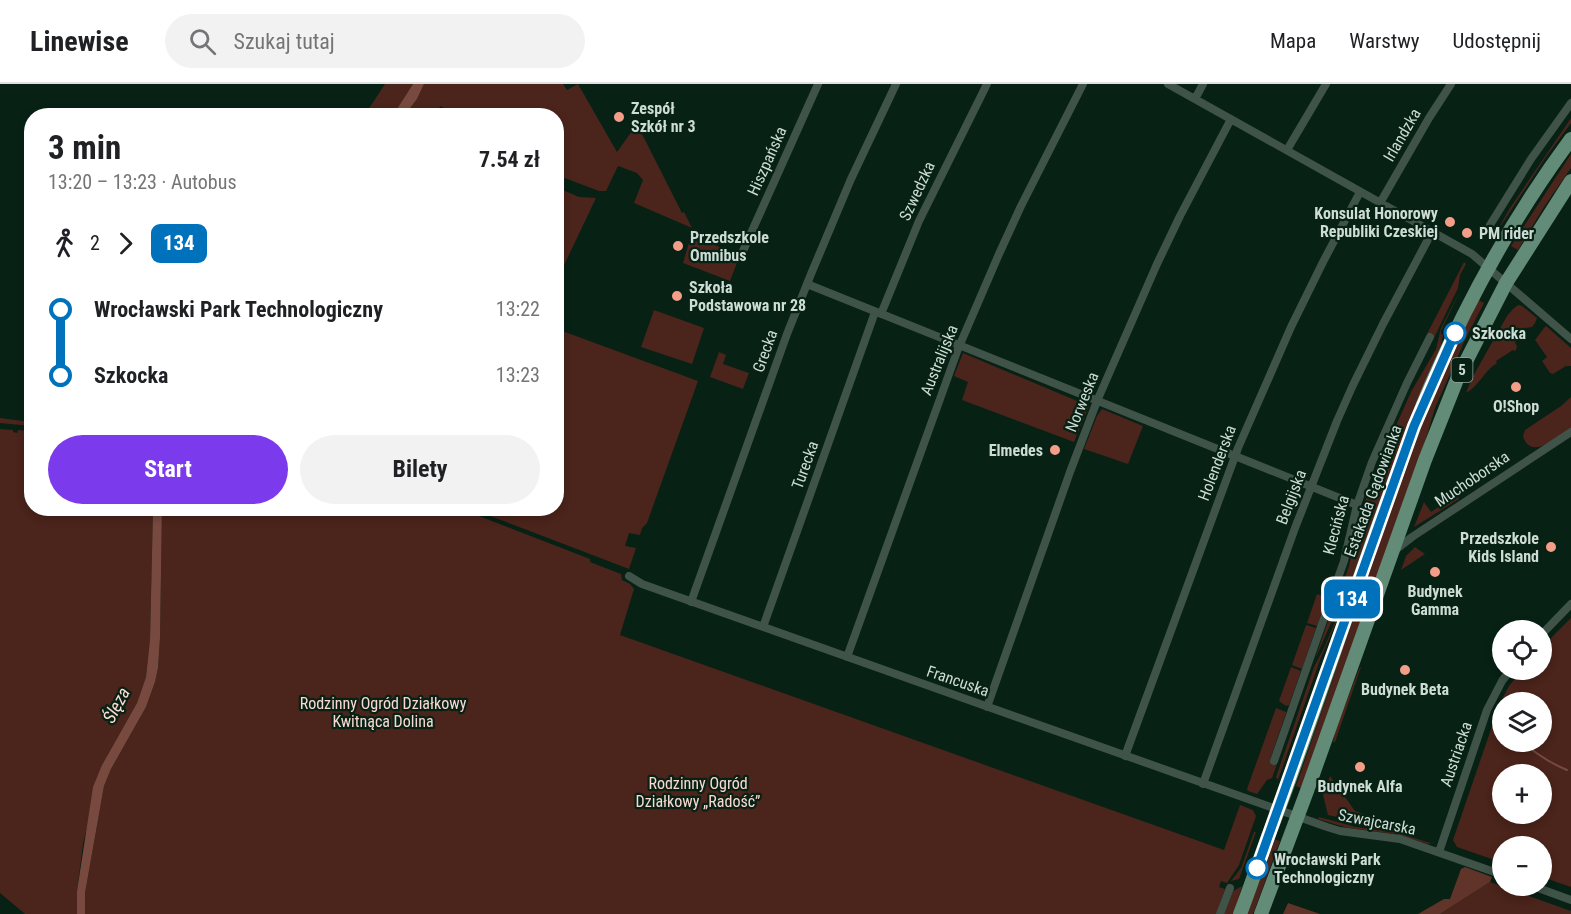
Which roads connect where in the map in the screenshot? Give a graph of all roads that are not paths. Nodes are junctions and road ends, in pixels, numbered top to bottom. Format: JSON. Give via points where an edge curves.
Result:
{"nodes":[{"id":1,"x":819,"y":84,"type":"edge"},
{"id":2,"x":896,"y":84,"type":"edge"},
{"id":3,"x":987,"y":84,"type":"edge"},
{"id":4,"x":1083,"y":84,"type":"edge"},
{"id":5,"x":1168,"y":84,"type":"edge"},
{"id":6,"x":1203,"y":84,"type":"edge"},
{"id":7,"x":1326,"y":84,"type":"edge"},
{"id":8,"x":1451,"y":84,"type":"edge"},
{"id":9,"x":1195,"y":99,"type":"junction"},
{"id":10,"x":1571,"y":103,"type":"edge"},
{"id":11,"x":1231,"y":119,"type":"junction"},
{"id":12,"x":1571,"y":140,"type":"edge"},
{"id":13,"x":1287,"y":150,"type":"junction"},
{"id":14,"x":1571,"y":181,"type":"edge"},
{"id":15,"x":1360,"y":192,"type":"junction"},
{"id":16,"x":1380,"y":203,"type":"junction"},
{"id":17,"x":1490,"y":225,"type":"dead end"},
{"id":18,"x":1432,"y":232,"type":"junction"},
{"id":19,"x":743,"y":251,"type":"dead end"},
{"id":20,"x":1488,"y":268,"type":"junction"},
{"id":21,"x":1506,"y":283,"type":"junction"},
{"id":22,"x":807,"y":284,"type":"junction"},
{"id":23,"x":878,"y":313,"type":"junction"},
{"id":24,"x":1430,"y":337,"type":"dead end"},
{"id":25,"x":1571,"y":339,"type":"edge"},
{"id":26,"x":960,"y":345,"type":"junction"},
{"id":27,"x":1097,"y":401,"type":"junction"},
{"id":28,"x":1571,"y":432,"type":"edge"},
{"id":29,"x":1235,"y":457,"type":"junction"},
{"id":30,"x":1311,"y":487,"type":"junction"},
{"id":31,"x":1357,"y":505,"type":"junction"},
{"id":32,"x":1391,"y":554,"type":"junction"},
{"id":33,"x":629,"y":576,"type":"dead end"},
{"id":34,"x":692,"y":602,"type":"junction"},
{"id":35,"x":1571,"y":604,"type":"edge"},
{"id":36,"x":1552,"y":624,"type":"edge"},
{"id":37,"x":763,"y":627,"type":"junction"},
{"id":38,"x":847,"y":657,"type":"junction"},
{"id":39,"x":1503,"y":680,"type":"edge"},
{"id":40,"x":987,"y":707,"type":"junction"},
{"id":41,"x":1125,"y":756,"type":"junction"},
{"id":42,"x":1274,"y":761,"type":"dead end"},
{"id":43,"x":1203,"y":783,"type":"junction"},
{"id":44,"x":1278,"y":809,"type":"junction"},
{"id":45,"x":1297,"y":816,"type":"junction"},
{"id":46,"x":1439,"y":852,"type":"junction"},
{"id":47,"x":1492,"y":871,"type":"edge"},
{"id":48,"x":1230,"y":888,"type":"dead end"},
{"id":49,"x":1552,"y":893,"type":"edge"},
{"id":50,"x":1571,"y":900,"type":"edge"},
{"id":51,"x":1220,"y":914,"type":"edge"},
{"id":52,"x":1240,"y":914,"type":"edge"},
{"id":53,"x":1261,"y":914,"type":"edge"}],
"edges":[{"from":1,"to":19,"type":"street","name":"Hiszpańska"},
{"from":2,"to":22,"type":"street","name":"Grecka"},
{"from":3,"to":23,"type":"street","name":"Szwedzka"},
{"from":4,"to":26,"type":"street","name":"Australijska","via":[[1021,206]]},
{"from":5,"to":9,"type":"street"},
{"from":6,"to":9,"type":"street"},
{"from":7,"to":13,"type":"street"},
{"from":8,"to":16,"type":"street","name":"Irlandzka"},
{"from":9,"to":11,"type":"street"},
{"from":10,"to":17,"type":"street"},
{"from":11,"to":13,"type":"street"},
{"from":11,"to":27,"type":"street","name":"Norweska","via":[[1157,264]]},
{"from":12,"to":20,"type":"main road","name":"Estakada Gądowianka","number":"5"},
{"from":13,"to":15,"type":"street"},
{"from":14,"to":21,"type":"main road","number":"5"},
{"from":15,"to":16,"type":"street"},
{"from":15,"to":29,"type":"street","name":"Holenderska","via":[[1289,331]]},
{"from":16,"to":18,"type":"street"},
{"from":18,"to":20,"type":"street","via":[[1472,254]]},
{"from":18,"to":30,"type":"street","name":"Belgijska","via":[[1353,385]]},
{"from":20,"to":21,"type":"street"},
{"from":20,"to":44,"type":"main road","name":"Estakada Gądowianka","number":"5","via":[[1414,426]]},
{"from":21,"to":25,"type":"street"},
{"from":21,"to":32,"type":"main road","number":"5","via":[[1458,377]]},
{"from":22,"to":23,"type":"street"},
{"from":22,"to":34,"type":"street","name":"Grecka"},
{"from":23,"to":26,"type":"street"},
{"from":23,"to":37,"type":"street","name":"Turecka"},
{"from":24,"to":31,"type":"street","name":"Klecińska","via":[[1372,462]]},
{"from":26,"to":27,"type":"street"},
{"from":26,"to":38,"type":"street","name":"Australijska"},
{"from":27,"to":29,"type":"street"},
{"from":27,"to":40,"type":"street","name":"Norweska"},
{"from":28,"to":32,"type":"street","name":"Muchoborska"},
{"from":29,"to":30,"type":"street"},
{"from":29,"to":41,"type":"street","name":"Holenderska"},
{"from":30,"to":31,"type":"street"},
{"from":30,"to":43,"type":"street","name":"Belgijska"},
{"from":31,"to":42,"type":"street","name":"Klecińska","via":[[1344,561]]},
{"from":32,"to":45,"type":"main road","number":"5"},
{"from":33,"to":34,"type":"street","name":"Francuska"},
{"from":34,"to":37,"type":"street","name":"Francuska"},
{"from":35,"to":36,"type":"street"},
{"from":37,"to":38,"type":"street","name":"Francuska"},
{"from":38,"to":40,"type":"street","name":"Francuska"},
{"from":39,"to":46,"type":"street","name":"Austriacka","via":[[1487,710]]},
{"from":40,"to":41,"type":"street","name":"Francuska"},
{"from":41,"to":43,"type":"street","name":"Francuska"},
{"from":43,"to":44,"type":"street","name":"Francuska"},
{"from":44,"to":45,"type":"street","name":"Szwajcarska"},
{"from":44,"to":52,"type":"main road","number":"5"},
{"from":45,"to":46,"type":"street","name":"Szwajcarska","via":[[1340,831],[1391,837]]},
{"from":45,"to":53,"type":"main road","number":"5"},
{"from":46,"to":47,"type":"street","name":"Szwajcarska"},
{"from":48,"to":51,"type":"street"},
{"from":49,"to":50,"type":"street"}]}
